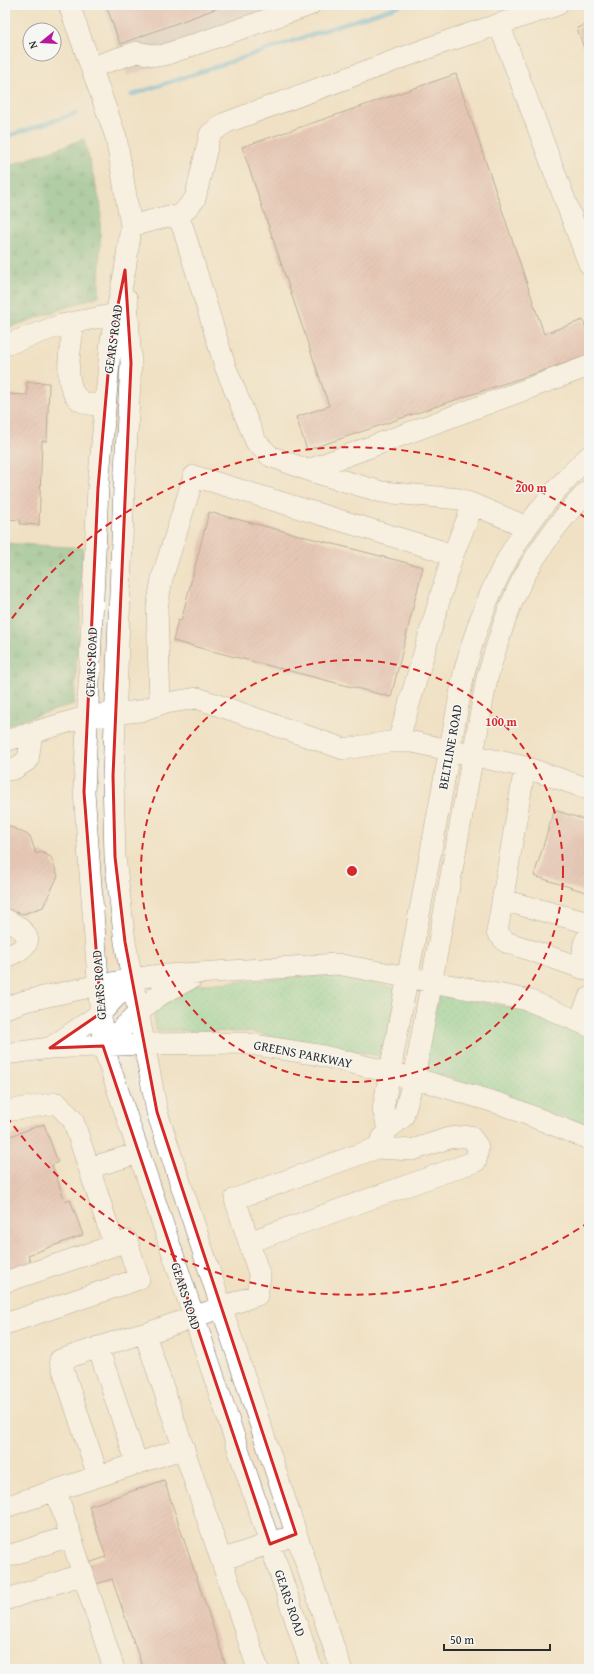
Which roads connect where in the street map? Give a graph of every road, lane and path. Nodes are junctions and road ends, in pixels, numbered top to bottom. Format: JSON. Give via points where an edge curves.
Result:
{"nodes":[{"id":1,"x":69,"y":5,"type":"edge"},
{"id":2,"x":310,"y":5,"type":"edge"},
{"id":3,"x":557,"y":5,"type":"edge"},
{"id":4,"x":499,"y":24,"type":"junction"},
{"id":5,"x":92,"y":67,"type":"junction"},
{"id":6,"x":178,"y":218,"type":"junction"},
{"id":7,"x":130,"y":226,"type":"junction"},
{"id":8,"x":589,"y":264,"type":"edge"},
{"id":9,"x":125,"y":270,"type":"junction"},
{"id":10,"x":116,"y":314,"type":"junction"},
{"id":11,"x":74,"y":322,"type":"junction"},
{"id":12,"x":5,"y":345,"type":"edge"},
{"id":13,"x":589,"y":366,"type":"edge"},
{"id":14,"x":105,"y":407,"type":"junction"},
{"id":15,"x":589,"y":456,"type":"edge"},
{"id":16,"x":308,"y":470,"type":"junction"},
{"id":17,"x":98,"y":488,"type":"junction"},
{"id":18,"x":124,"y":488,"type":"junction"},
{"id":19,"x":589,"y":490,"type":"edge"},
{"id":20,"x":473,"y":505,"type":"junction"},
{"id":21,"x":527,"y":527,"type":"junction"},
{"id":22,"x":452,"y":557,"type":"junction"},
{"id":23,"x":160,"y":704,"type":"junction"},
{"id":24,"x":116,"y":713,"type":"junction"},
{"id":25,"x":88,"y":716,"type":"junction"},
{"id":26,"x":29,"y":734,"type":"junction"},
{"id":27,"x":5,"y":741,"type":"edge"},
{"id":28,"x":398,"y":742,"type":"junction"},
{"id":29,"x":449,"y":750,"type":"junction"},
{"id":30,"x":474,"y":755,"type":"junction"},
{"id":31,"x":525,"y":767,"type":"junction"},
{"id":32,"x":5,"y":770,"type":"edge"},
{"id":33,"x":589,"y":789,"type":"edge"},
{"id":34,"x":502,"y":900,"type":"junction"},
{"id":35,"x":5,"y":919,"type":"edge"},
{"id":36,"x":589,"y":923,"type":"edge"},
{"id":37,"x":589,"y":935,"type":"edge"},
{"id":38,"x":5,"y":957,"type":"edge"},
{"id":39,"x":589,"y":970,"type":"edge"},
{"id":40,"x":201,"y":973,"type":"junction"},
{"id":41,"x":408,"y":978,"type":"junction"},
{"id":42,"x":132,"y":979,"type":"junction"},
{"id":43,"x":432,"y":982,"type":"junction"},
{"id":44,"x":99,"y":985,"type":"junction"},
{"id":45,"x":589,"y":998,"type":"edge"},
{"id":46,"x":5,"y":1008,"type":"edge"},
{"id":47,"x":101,"y":1013,"type":"junction"},
{"id":48,"x":138,"y":1013,"type":"junction"},
{"id":49,"x":584,"y":1024,"type":"edge"},
{"id":50,"x":144,"y":1044,"type":"junction"},
{"id":51,"x":103,"y":1046,"type":"junction"},
{"id":52,"x":50,"y":1048,"type":"junction"},
{"id":53,"x":5,"y":1054,"type":"edge"},
{"id":54,"x":390,"y":1072,"type":"junction"},
{"id":55,"x":414,"y":1078,"type":"junction"},
{"id":56,"x":5,"y":1111,"type":"edge"},
{"id":57,"x":388,"y":1128,"type":"junction"},
{"id":58,"x":589,"y":1139,"type":"edge"},
{"id":59,"x":377,"y":1148,"type":"junction"},
{"id":60,"x":139,"y":1154,"type":"junction"},
{"id":61,"x":89,"y":1168,"type":"junction"},
{"id":62,"x":249,"y":1242,"type":"junction"},
{"id":63,"x":114,"y":1245,"type":"junction"},
{"id":64,"x":5,"y":1282,"type":"edge"},
{"id":65,"x":222,"y":1308,"type":"junction"},
{"id":66,"x":193,"y":1318,"type":"junction"},
{"id":67,"x":5,"y":1324,"type":"edge"},
{"id":68,"x":145,"y":1334,"type":"junction"},
{"id":69,"x":98,"y":1347,"type":"junction"},
{"id":70,"x":184,"y":1448,"type":"junction"},
{"id":71,"x":137,"y":1464,"type":"junction"},
{"id":72,"x":98,"y":1476,"type":"junction"},
{"id":73,"x":56,"y":1490,"type":"junction"},
{"id":74,"x":5,"y":1507,"type":"edge"},
{"id":75,"x":296,"y":1534,"type":"junction"},
{"id":76,"x":70,"y":1536,"type":"junction"},
{"id":77,"x":270,"y":1544,"type":"junction"},
{"id":78,"x":5,"y":1557,"type":"edge"},
{"id":79,"x":221,"y":1560,"type":"junction"},
{"id":80,"x":83,"y":1574,"type":"junction"},
{"id":81,"x":5,"y":1600,"type":"edge"},
{"id":82,"x":111,"y":1668,"type":"edge"},
{"id":83,"x":258,"y":1669,"type":"edge"},
{"id":84,"x":312,"y":1669,"type":"edge"},
{"id":85,"x":341,"y":1669,"type":"edge"}],
"edges":[{"from":1,"to":5,"type":"street","name":"GEARS ROAD"},
{"from":2,"to":5,"type":"street","via":[[164,55],[137,52]]},
{"from":3,"to":4,"type":"street"},
{"from":4,"to":6,"type":"street","via":[[224,123],[210,134],[194,199]]},
{"from":4,"to":8,"type":"street"},
{"from":5,"to":7,"type":"street","name":"GEARS ROAD","via":[[116,137]]},
{"from":6,"to":7,"type":"street","via":[[169,216]]},
{"from":6,"to":16,"type":"street","via":[[225,366],[256,442],[270,456]]},
{"from":7,"to":9,"type":"street","name":"GEARS ROAD"},
{"from":9,"to":10,"type":"street","name":"GEARS ROAD"},
{"from":9,"to":18,"type":"street","name":"GEARS ROAD","via":[[131,363]]},
{"from":10,"to":11,"type":"street"},
{"from":10,"to":14,"type":"street","name":"GEARS ROAD"},
{"from":11,"to":12,"type":"street"},
{"from":11,"to":14,"type":"street","via":[[68,376],[70,385],[75,395],[83,402]]},
{"from":13,"to":16,"type":"street"},
{"from":14,"to":17,"type":"street","name":"GEARS ROAD"},
{"from":15,"to":21,"type":"street","name":"BELTLINE ROAD","via":[[565,478]]},
{"from":16,"to":20,"type":"street","via":[[382,492],[460,499]]},
{"from":17,"to":18,"type":"street"},
{"from":17,"to":25,"type":"street","name":"GEARS ROAD"},
{"from":18,"to":24,"type":"street","name":"GEARS ROAD"},
{"from":19,"to":30,"type":"street","name":"BELTLINE ROAD","via":[[554,531],[513,598],[488,678]]},
{"from":20,"to":21,"type":"street"},
{"from":20,"to":22,"type":"street"},
{"from":21,"to":29,"type":"street","name":"BELTLINE ROAD","via":[[490,590],[475,630]]},
{"from":22,"to":23,"type":"street","via":[[194,476],[162,578],[157,608]]},
{"from":22,"to":28,"type":"street"},
{"from":23,"to":24,"type":"street"},
{"from":23,"to":28,"type":"street","via":[[197,698],[344,749]]},
{"from":24,"to":25,"type":"street"},
{"from":24,"to":42,"type":"street","name":"GEARS ROAD","via":[[113,776],[115,857]]},
{"from":25,"to":26,"type":"street"},
{"from":25,"to":44,"type":"street","name":"GEARS ROAD","via":[[84,792]]},
{"from":26,"to":27,"type":"street"},
{"from":26,"to":32,"type":"street","via":[[31,740],[28,760],[14,769]]},
{"from":28,"to":29,"type":"street","via":[[413,742]]},
{"from":29,"to":30,"type":"street"},
{"from":29,"to":41,"type":"street","name":"BELTLINE ROAD"},
{"from":30,"to":31,"type":"street"},
{"from":30,"to":43,"type":"street","name":"BELTLINE ROAD"},
{"from":31,"to":33,"type":"street"},
{"from":31,"to":34,"type":"street"},
{"from":34,"to":36,"type":"street"},
{"from":34,"to":39,"type":"street","via":[[497,932],[506,942]]},
{"from":35,"to":38,"type":"street","via":[[23,929],[28,940],[21,949]]},
{"from":37,"to":39,"type":"street","via":[[583,954]]},
{"from":40,"to":41,"type":"street","via":[[337,964]]},
{"from":40,"to":42,"type":"street"},
{"from":40,"to":48,"type":"street","via":[[156,997]]},
{"from":41,"to":43,"type":"street"},
{"from":41,"to":54,"type":"street","name":"BELTLINE ROAD"},
{"from":42,"to":44,"type":"street"},
{"from":42,"to":47,"type":"street"},
{"from":42,"to":48,"type":"street","name":"GEARS ROAD"},
{"from":43,"to":49,"type":"street","via":[[528,1000]]},
{"from":43,"to":55,"type":"street","name":"BELTLINE ROAD"},
{"from":44,"to":46,"type":"street","via":[[25,1001]]},
{"from":44,"to":47,"type":"street","name":"GEARS ROAD"},
{"from":45,"to":49,"type":"street"},
{"from":47,"to":51,"type":"street","name":"GEARS ROAD"},
{"from":47,"to":52,"type":"street"},
{"from":48,"to":50,"type":"street","name":"GEARS ROAD"},
{"from":48,"to":51,"type":"street"},
{"from":50,"to":51,"type":"street","name":"GREENS PARKWAY"},
{"from":50,"to":54,"type":"street","name":"GREENS PARKWAY","via":[[242,1043],[319,1055]]},
{"from":50,"to":65,"type":"street","name":"GEARS ROAD","via":[[157,1112]]},
{"from":51,"to":52,"type":"street","name":"GREENS PARKWAY"},
{"from":51,"to":60,"type":"street","name":"GEARS ROAD"},
{"from":52,"to":53,"type":"street","name":"GREENS PARKWAY"},
{"from":54,"to":55,"type":"street","name":"GREENS PARKWAY"},
{"from":54,"to":57,"type":"street","name":"BELTLINE ROAD","via":[[383,1109]]},
{"from":55,"to":57,"type":"street","name":"BELTLINE ROAD","via":[[403,1117]]},
{"from":55,"to":58,"type":"street","name":"GREENS PARKWAY","via":[[504,1105]]},
{"from":56,"to":61,"type":"street","via":[[56,1103],[73,1120]]},
{"from":57,"to":59,"type":"street"},
{"from":59,"to":62,"type":"street","via":[[235,1199]]},
{"from":59,"to":62,"type":"street","via":[[412,1150],[449,1138],[470,1136],[478,1148],[476,1161]]},
{"from":60,"to":61,"type":"street"},
{"from":60,"to":66,"type":"street","name":"GEARS ROAD"},
{"from":61,"to":63,"type":"street"},
{"from":62,"to":65,"type":"street","via":[[260,1277],[257,1295]]},
{"from":63,"to":64,"type":"street"},
{"from":63,"to":67,"type":"street","via":[[127,1241],[139,1278]]},
{"from":65,"to":66,"type":"street"},
{"from":65,"to":75,"type":"street","name":"GEARS ROAD"},
{"from":66,"to":68,"type":"street"},
{"from":66,"to":77,"type":"street","name":"GEARS ROAD"},
{"from":68,"to":69,"type":"street"},
{"from":68,"to":70,"type":"street"},
{"from":69,"to":71,"type":"street"},
{"from":69,"to":72,"type":"street","via":[[60,1360]]},
{"from":70,"to":71,"type":"street"},
{"from":70,"to":79,"type":"street"},
{"from":71,"to":72,"type":"street"},
{"from":72,"to":73,"type":"street"},
{"from":73,"to":74,"type":"street"},
{"from":73,"to":76,"type":"street"},
{"from":75,"to":77,"type":"street"},
{"from":75,"to":85,"type":"street","name":"GEARS ROAD"},
{"from":76,"to":78,"type":"street"},
{"from":76,"to":80,"type":"street"},
{"from":77,"to":79,"type":"street"},
{"from":77,"to":84,"type":"street","name":"GEARS ROAD"},
{"from":79,"to":83,"type":"street"},
{"from":80,"to":81,"type":"street"},
{"from":80,"to":82,"type":"street"}]}
